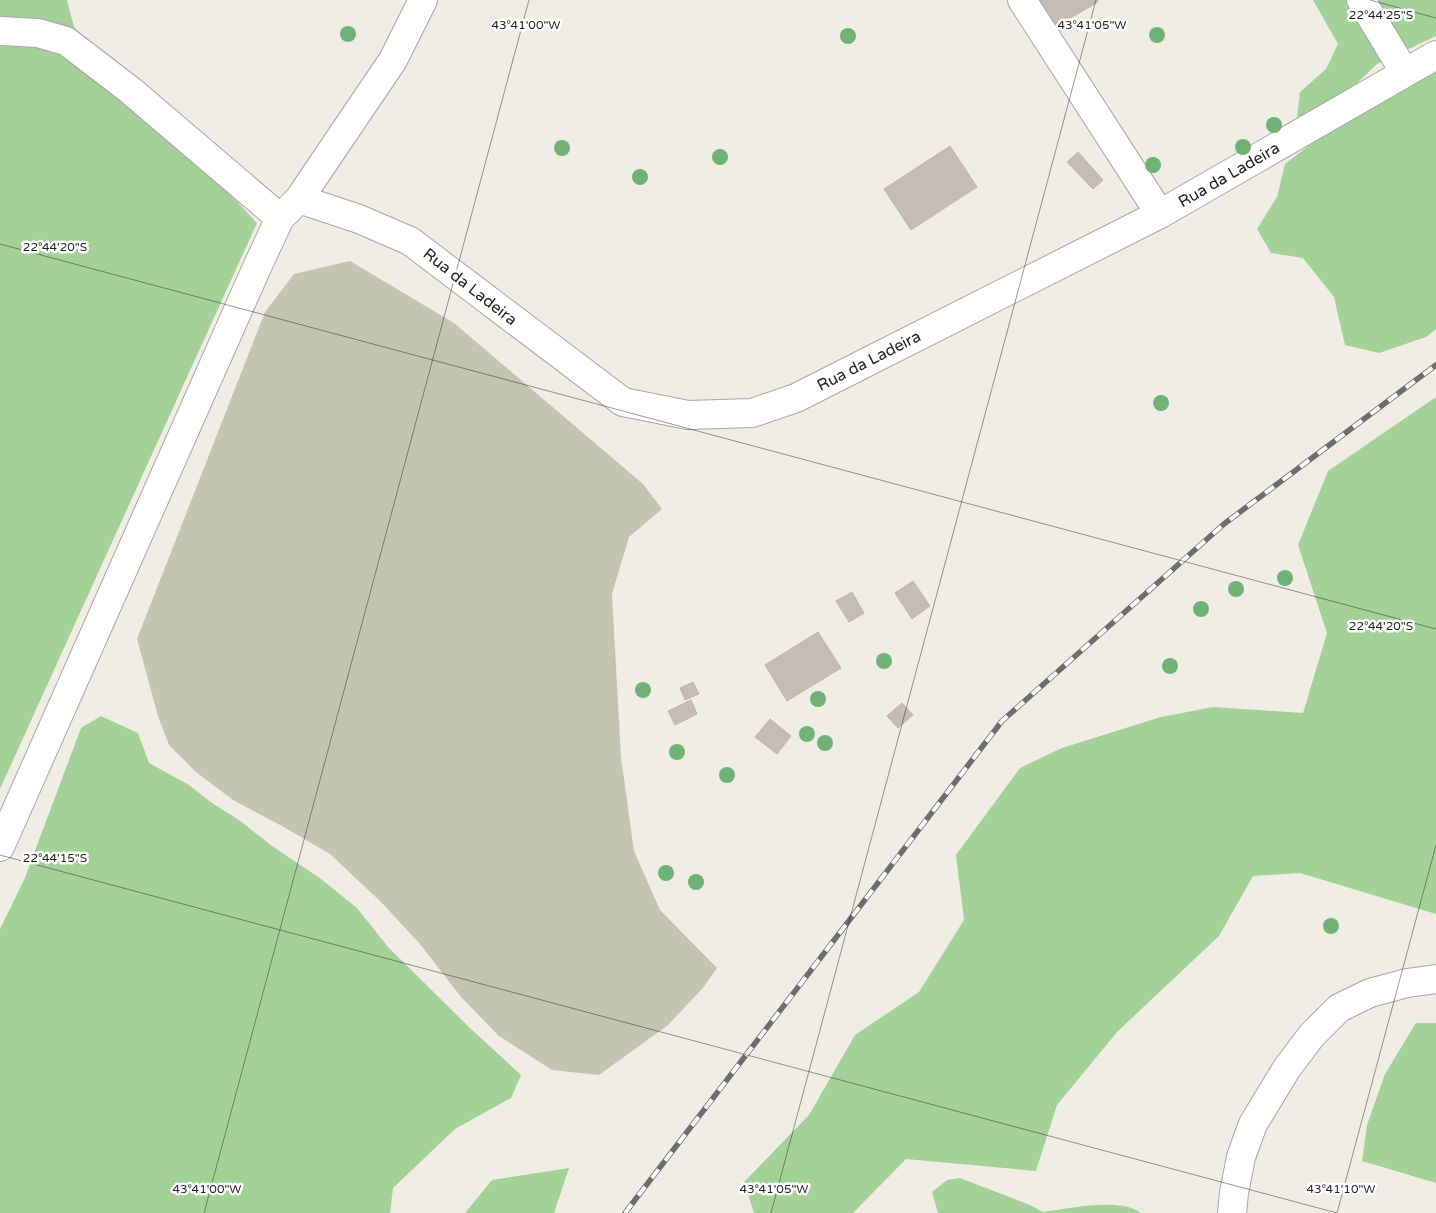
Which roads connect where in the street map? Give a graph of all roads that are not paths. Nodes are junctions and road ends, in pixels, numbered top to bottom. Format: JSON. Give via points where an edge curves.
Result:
{"nodes":[{"id":1,"x":423,"y":0,"type":"edge"},
{"id":2,"x":1022,"y":0,"type":"edge"},
{"id":3,"x":1361,"y":0,"type":"edge"},
{"id":4,"x":0,"y":31,"type":"edge"},
{"id":5,"x":1436,"y":55,"type":"edge"},
{"id":6,"x":1405,"y":73,"type":"junction"},
{"id":7,"x":290,"y":208,"type":"junction"},
{"id":8,"x":1160,"y":214,"type":"junction"},
{"id":9,"x":0,"y":847,"type":"edge"},
{"id":10,"x":1436,"y":979,"type":"edge"},
{"id":11,"x":1232,"y":1213,"type":"edge"}],
"edges":[{"from":1,"to":7,"type":"street","via":[[393,60]]},
{"from":2,"to":8,"type":"street"},
{"from":3,"to":6,"type":"street"},
{"from":4,"to":7,"type":"street","via":[[38,33],[66,41]]},
{"from":5,"to":6,"type":"street","name":"Rua da Ladeira"},
{"from":6,"to":8,"type":"street","name":"Rua da Ladeira"},
{"from":7,"to":8,"type":"street","name":"Rua da Ladeira","via":[[359,220],[410,241],[623,402],[688,415],[752,413],[796,398]]},
{"from":7,"to":9,"type":"street","via":[[254,274]]},
{"from":10,"to":11,"type":"street","via":[[1370,993],[1339,1008],[1312,1035],[1287,1068],[1253,1124],[1241,1157]]}]}
